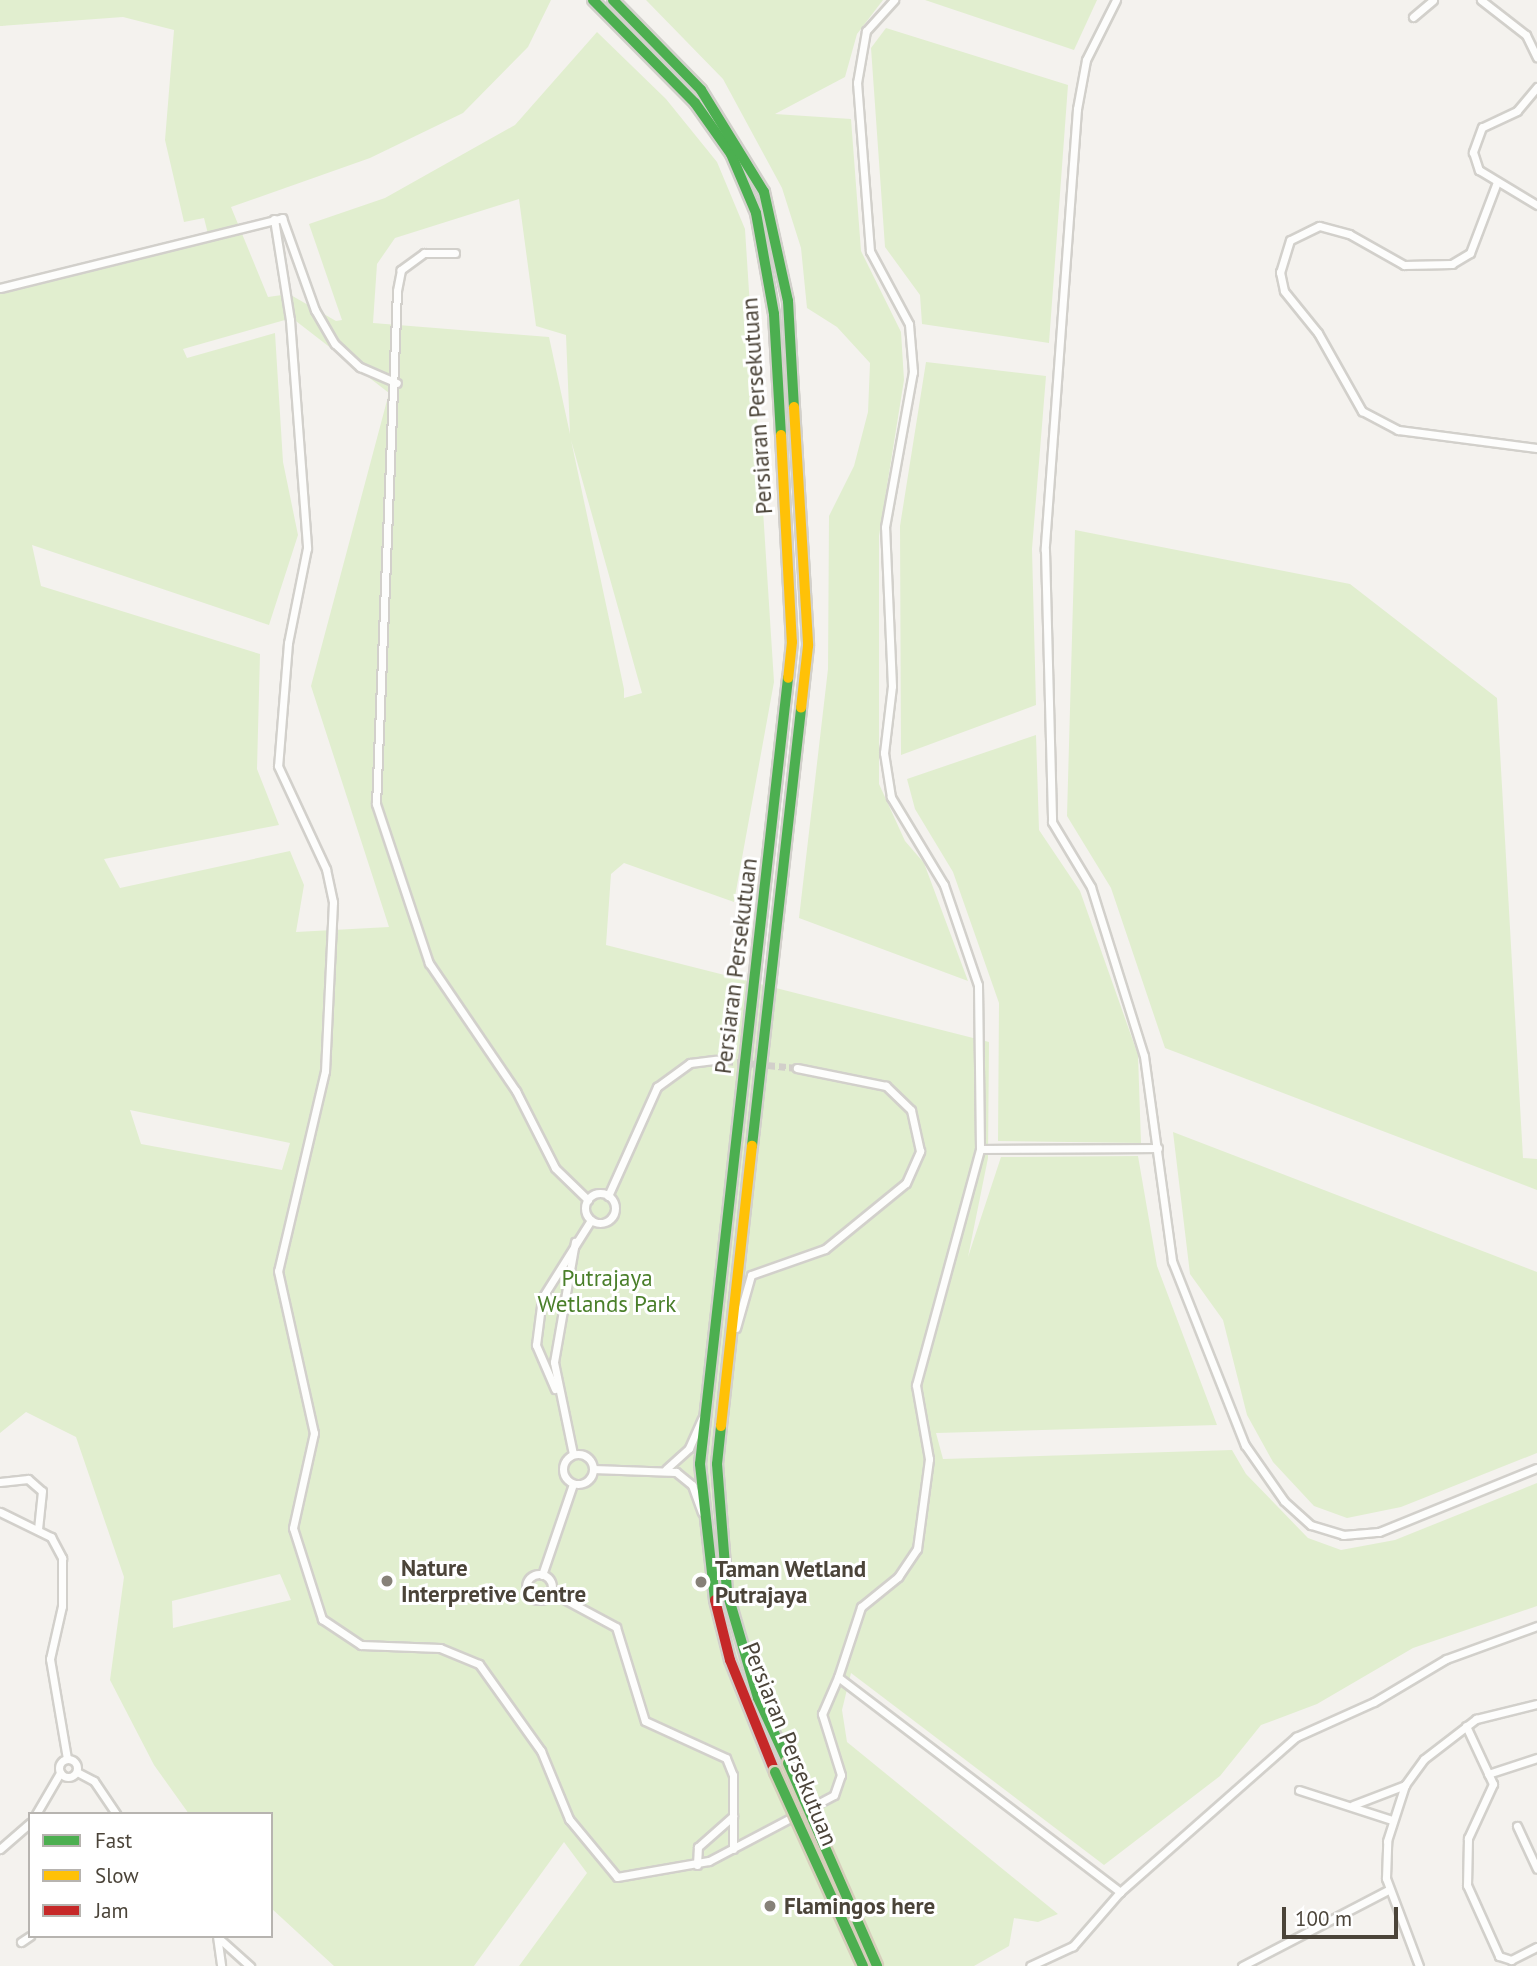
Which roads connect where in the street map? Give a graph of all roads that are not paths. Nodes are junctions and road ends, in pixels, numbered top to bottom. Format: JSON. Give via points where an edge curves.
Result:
{"nodes":[{"id":1,"x":593,"y":0,"type":"edge"},
{"id":2,"x":613,"y":0,"type":"edge"},
{"id":3,"x":894,"y":0,"type":"edge"},
{"id":4,"x":1116,"y":0,"type":"edge"},
{"id":5,"x":1433,"y":0,"type":"edge"},
{"id":6,"x":1482,"y":0,"type":"edge"},
{"id":7,"x":1413,"y":16,"type":"dead end"},
{"id":8,"x":1537,"y":58,"type":"edge"},
{"id":9,"x":1537,"y":88,"type":"edge"},
{"id":10,"x":1496,"y":182,"type":"junction"},
{"id":11,"x":1537,"y":205,"type":"edge"},
{"id":12,"x":274,"y":219,"type":"junction"},
{"id":13,"x":455,"y":253,"type":"dead end"},
{"id":14,"x":0,"y":288,"type":"edge"},
{"id":15,"x":397,"y":383,"type":"junction"},
{"id":16,"x":1537,"y":448,"type":"edge"},
{"id":17,"x":716,"y":1060,"type":"tunnel mouth"},
{"id":18,"x":797,"y":1068,"type":"tunnel mouth"},
{"id":19,"x":1158,"y":1148,"type":"junction"},
{"id":20,"x":980,"y":1149,"type":"junction"},
{"id":21,"x":608,"y":1196,"type":"junction"},
{"id":22,"x":588,"y":1199,"type":"junction"},
{"id":23,"x":591,"y":1220,"type":"junction"},
{"id":24,"x":575,"y":1242,"type":"junction"},
{"id":25,"x":725,"y":1355,"type":"junction"},
{"id":26,"x":557,"y":1393,"type":"junction"},
{"id":27,"x":705,"y":1410,"type":"junction"},
{"id":28,"x":573,"y":1454,"type":"junction"},
{"id":29,"x":1537,"y":1468,"type":"edge"},
{"id":30,"x":593,"y":1469,"type":"junction"},
{"id":31,"x":666,"y":1469,"type":"junction"},
{"id":32,"x":0,"y":1482,"type":"edge"},
{"id":33,"x":573,"y":1483,"type":"junction"},
{"id":34,"x":0,"y":1512,"type":"edge"},
{"id":35,"x":702,"y":1513,"type":"junction"},
{"id":36,"x":38,"y":1530,"type":"junction"},
{"id":37,"x":542,"y":1575,"type":"junction"},
{"id":38,"x":551,"y":1592,"type":"junction"},
{"id":39,"x":1537,"y":1626,"type":"edge"},
{"id":40,"x":838,"y":1677,"type":"junction"},
{"id":41,"x":1537,"y":1704,"type":"edge"},
{"id":42,"x":1466,"y":1726,"type":"junction"},
{"id":43,"x":67,"y":1758,"type":"junction"},
{"id":44,"x":1537,"y":1758,"type":"edge"},
{"id":45,"x":77,"y":1772,"type":"junction"},
{"id":46,"x":61,"y":1773,"type":"junction"},
{"id":47,"x":1488,"y":1774,"type":"junction"},
{"id":48,"x":1405,"y":1785,"type":"junction"},
{"id":49,"x":1299,"y":1790,"type":"dead end"},
{"id":50,"x":1353,"y":1805,"type":"junction"},
{"id":51,"x":37,"y":1812,"type":"edge"},
{"id":52,"x":115,"y":1812,"type":"edge"},
{"id":53,"x":733,"y":1816,"type":"junction"},
{"id":54,"x":1392,"y":1820,"type":"junction"},
{"id":55,"x":28,"y":1825,"type":"edge"},
{"id":56,"x":1517,"y":1826,"type":"dead end"},
{"id":57,"x":0,"y":1849,"type":"edge"},
{"id":58,"x":733,"y":1849,"type":"junction"},
{"id":59,"x":697,"y":1865,"type":"junction"},
{"id":60,"x":1537,"y":1869,"type":"edge"},
{"id":61,"x":1388,"y":1890,"type":"junction"},
{"id":62,"x":1119,"y":1892,"type":"junction"},
{"id":63,"x":28,"y":1937,"type":"edge"},
{"id":64,"x":219,"y":1939,"type":"edge"},
{"id":65,"x":21,"y":1942,"type":"dead end"},
{"id":66,"x":1537,"y":1947,"type":"edge"},
{"id":67,"x":1418,"y":1964,"type":"edge"},
{"id":68,"x":221,"y":1966,"type":"edge"},
{"id":69,"x":250,"y":1966,"type":"edge"},
{"id":70,"x":863,"y":1966,"type":"edge"},
{"id":71,"x":877,"y":1966,"type":"edge"},
{"id":72,"x":1030,"y":1966,"type":"edge"},
{"id":73,"x":1242,"y":1966,"type":"edge"},
{"id":74,"x":1408,"y":1966,"type":"edge"}],
"edges":[{"from":1,"to":27,"type":"main road","name":"Persiaran Persekutuan","via":[[708,118],[732,154],[756,213],[774,314],[792,642],[783,757]]},
{"from":2,"to":25,"type":"main road","name":"Persiaran Persekutuan","via":[[716,109],[764,192],[788,301],[808,646]]},
{"from":3,"to":20,"type":"street","via":[[866,31],[857,83],[870,251],[909,324],[914,372],[885,527],[892,686],[884,753],[891,797],[944,885],[978,985]]},
{"from":4,"to":19,"type":"street","via":[[1086,60],[1077,109],[1045,550],[1052,822],[1091,887],[1144,1056]]},
{"from":5,"to":7,"type":"street"},
{"from":6,"to":8,"type":"street","via":[[1526,35]]},
{"from":9,"to":10,"type":"street","via":[[1517,111],[1489,121],[1475,135],[1474,162]]},
{"from":10,"to":11,"type":"street"},
{"from":10,"to":16,"type":"street","via":[[1470,253],[1452,264],[1404,265],[1349,234],[1319,226],[1290,240],[1280,272],[1284,291],[1318,333],[1362,411],[1398,430]]},
{"from":12,"to":14,"type":"street"},
{"from":12,"to":15,"type":"street","via":[[282,218],[315,310],[335,344],[360,367]]},
{"from":12,"to":59,"type":"street","via":[[290,320],[307,548],[288,643],[278,766],[326,869],[333,902],[325,1071],[279,1259],[299,1384],[314,1433],[294,1508],[297,1556],[322,1619],[343,1637],[372,1647],[455,1652],[488,1672],[541,1751],[569,1819],[609,1872],[627,1877]]},
{"from":13,"to":15,"type":"street","via":[[424,253],[401,270]]},
{"from":15,"to":22,"type":"street","via":[[373,769],[376,804],[429,963],[516,1091],[555,1168]]},
{"from":17,"to":21,"type":"street","via":[[690,1063],[657,1087]]},
{"from":18,"to":25,"type":"street","via":[[886,1086],[911,1110],[920,1138],[906,1183],[818,1254],[751,1275]]},
{"from":19,"to":20,"type":"street"},
{"from":19,"to":29,"type":"street","via":[[1175,1273],[1245,1445],[1296,1514],[1343,1535],[1380,1532]]},
{"from":20,"to":40,"type":"street","via":[[916,1385],[917,1418],[929,1459],[917,1549],[898,1577],[861,1607]]},
{"from":21,"to":22,"type":"street"},
{"from":21,"to":23,"type":"street","via":[[614,1214],[604,1223]]},
{"from":22,"to":23,"type":"street"},
{"from":23,"to":24,"type":"street"},
{"from":24,"to":26,"type":"street","via":[[554,1340]]},
{"from":24,"to":26,"type":"street","via":[[542,1298],[537,1324],[542,1367]]},
{"from":25,"to":71,"type":"main road","name":"Persiaran Persekutuan","bridge":true,"via":[[717,1464],[727,1592],[758,1698]]},
{"from":26,"to":28,"type":"street"},
{"from":27,"to":31,"type":"street","via":[[689,1448]]},
{"from":27,"to":35,"type":"main road","name":"Persiaran Persekutuan"},
{"from":28,"to":30,"type":"street","via":[[587,1457]]},
{"from":28,"to":33,"type":"street","via":[[563,1469]]},
{"from":30,"to":31,"type":"street"},
{"from":30,"to":33,"type":"street","via":[[587,1481]]},
{"from":31,"to":35,"type":"street","via":[[692,1485]]},
{"from":32,"to":36,"type":"street","via":[[18,1476],[42,1492]]},
{"from":33,"to":37,"type":"street"},
{"from":34,"to":36,"type":"street"},
{"from":35,"to":70,"type":"main road","name":"Persiaran Persekutuan","bridge":true,"via":[[730,1660]]},
{"from":36,"to":43,"type":"street","via":[[51,1537],[62,1558],[62,1606],[50,1659]]},
{"from":37,"to":38,"type":"street"},
{"from":37,"to":38,"type":"street","via":[[527,1581],[527,1593],[542,1600]]},
{"from":38,"to":53,"type":"street","via":[[616,1627],[645,1721],[726,1758]]},
{"from":39,"to":62,"type":"street","via":[[1446,1659],[1374,1702],[1296,1737]]},
{"from":40,"to":58,"type":"street","via":[[822,1714],[839,1764],[838,1790]]},
{"from":40,"to":62,"type":"street"},
{"from":41,"to":42,"type":"street","via":[[1508,1707]]},
{"from":42,"to":47,"type":"street"},
{"from":42,"to":48,"type":"street","via":[[1423,1759]]},
{"from":43,"to":45,"type":"street"},
{"from":43,"to":46,"type":"street"},
{"from":44,"to":47,"type":"street","via":[[1508,1762]]},
{"from":45,"to":46,"type":"street"},
{"from":45,"to":52,"type":"street","via":[[94,1781]]},
{"from":46,"to":51,"type":"street"},
{"from":47,"to":66,"type":"street","via":[[1492,1795],[1468,1838],[1467,1885],[1499,1956],[1511,1960]]},
{"from":48,"to":50,"type":"street"},
{"from":48,"to":54,"type":"street"},
{"from":49,"to":50,"type":"street"},
{"from":50,"to":54,"type":"street"},
{"from":53,"to":58,"type":"street"},
{"from":53,"to":59,"type":"street","via":[[698,1847]]},
{"from":54,"to":61,"type":"street"},
{"from":55,"to":57,"type":"street"},
{"from":56,"to":60,"type":"street"},
{"from":58,"to":59,"type":"street"},
{"from":61,"to":67,"type":"street"},
{"from":61,"to":73,"type":"street"},
{"from":62,"to":72,"type":"street","via":[[1073,1946]]},
{"from":63,"to":65,"type":"street"},
{"from":64,"to":68,"type":"street"},
{"from":64,"to":69,"type":"street"},
{"from":67,"to":74,"type":"street"}]}
